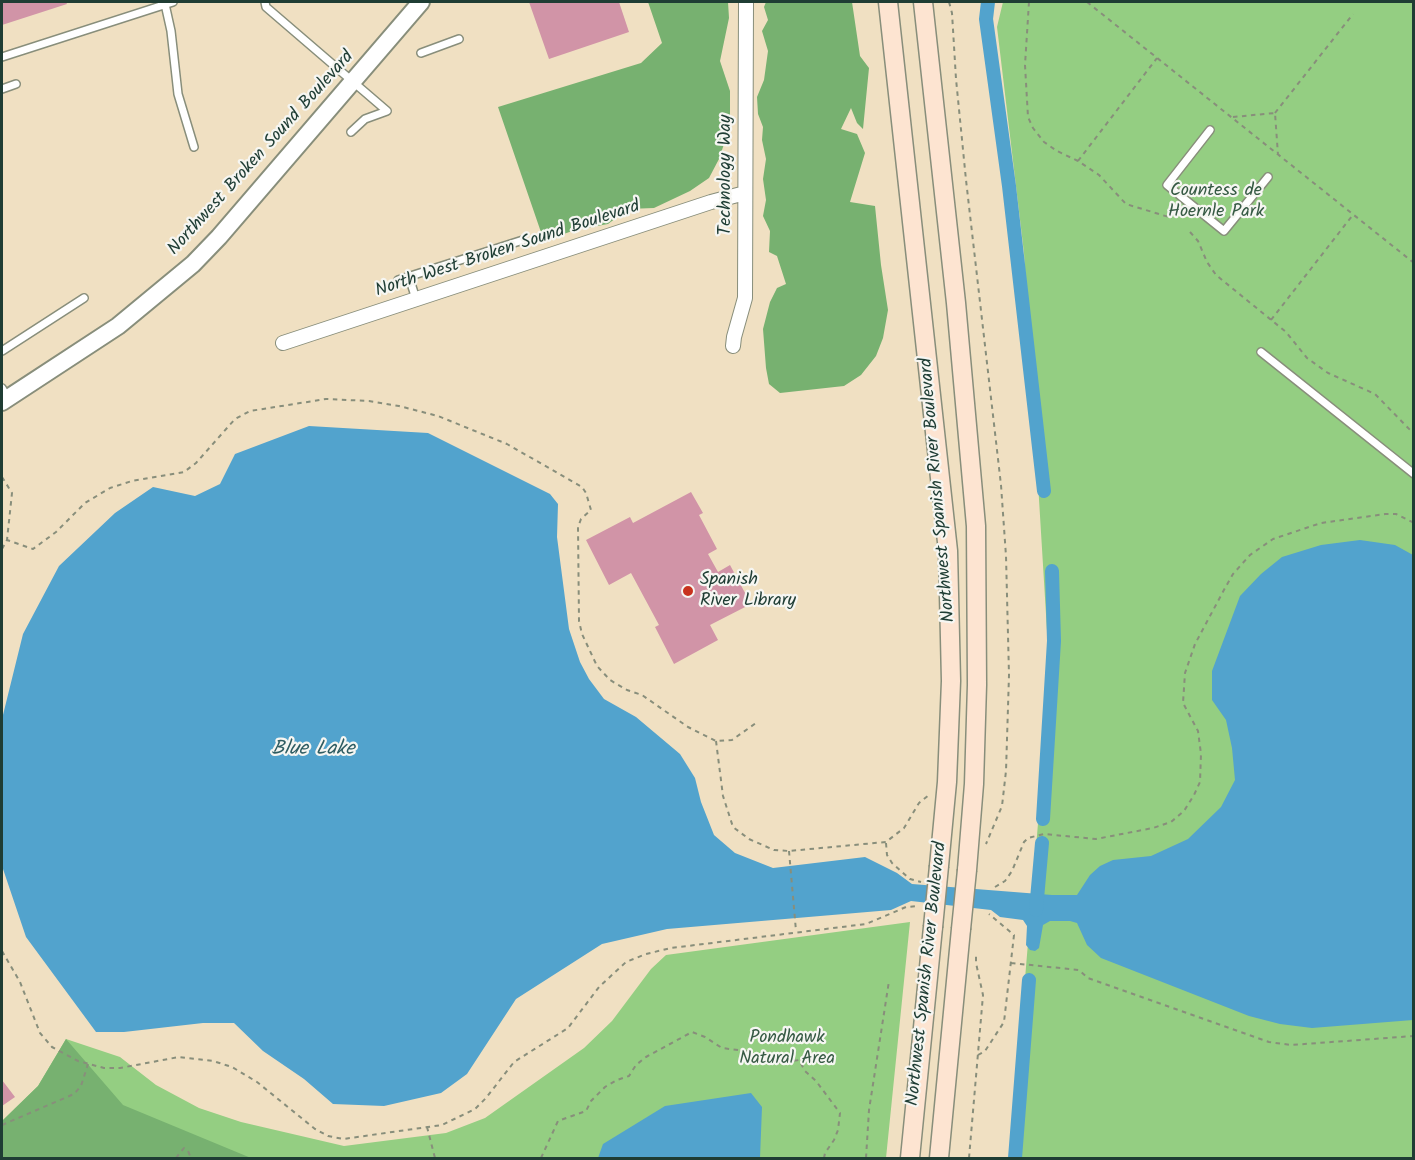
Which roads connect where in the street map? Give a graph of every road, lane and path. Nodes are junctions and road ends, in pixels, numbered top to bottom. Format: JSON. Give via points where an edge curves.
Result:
{"nodes":[{"id":1,"x":173,"y":2,"type":"edge"},
{"id":2,"x":265,"y":2,"type":"edge"},
{"id":3,"x":421,"y":2,"type":"edge"},
{"id":4,"x":746,"y":2,"type":"edge"},
{"id":5,"x":888,"y":2,"type":"edge"},
{"id":6,"x":923,"y":2,"type":"edge"},
{"id":7,"x":949,"y":2,"type":"edge"},
{"id":8,"x":1029,"y":2,"type":"edge"},
{"id":9,"x":1087,"y":2,"type":"edge"},
{"id":10,"x":165,"y":4,"type":"junction"},
{"id":11,"x":1353,"y":14,"type":"dead end"},
{"id":12,"x":459,"y":39,"type":"dead end"},
{"id":13,"x":421,"y":53,"type":"dead end"},
{"id":14,"x":2,"y":57,"type":"edge"},
{"id":15,"x":1157,"y":58,"type":"junction"},
{"id":16,"x":353,"y":82,"type":"junction"},
{"id":17,"x":16,"y":84,"type":"dead end"},
{"id":18,"x":2,"y":89,"type":"edge"},
{"id":19,"x":1275,"y":113,"type":"junction"},
{"id":20,"x":1231,"y":117,"type":"junction"},
{"id":21,"x":1210,"y":130,"type":"dead end"},
{"id":22,"x":351,"y":132,"type":"dead end"},
{"id":23,"x":194,"y":147,"type":"dead end"},
{"id":24,"x":1278,"y":155,"type":"junction"},
{"id":25,"x":1078,"y":161,"type":"junction"},
{"id":26,"x":1268,"y":177,"type":"dead end"},
{"id":27,"x":745,"y":193,"type":"junction"},
{"id":28,"x":1353,"y":214,"type":"junction"},
{"id":29,"x":1172,"y":218,"type":"dead end"},
{"id":30,"x":1190,"y":232,"type":"dead end"},
{"id":31,"x":523,"y":240,"type":"dead end"},
{"id":32,"x":1413,"y":263,"type":"edge"},
{"id":33,"x":409,"y":277,"type":"junction"},
{"id":34,"x":398,"y":280,"type":"dead end"},
{"id":35,"x":84,"y":298,"type":"dead end"},
{"id":36,"x":416,"y":299,"type":"junction"},
{"id":37,"x":1271,"y":320,"type":"junction"},
{"id":38,"x":283,"y":343,"type":"dead end"},
{"id":39,"x":733,"y":346,"type":"dead end"},
{"id":40,"x":2,"y":351,"type":"edge"},
{"id":41,"x":1261,"y":352,"type":"dead end"},
{"id":42,"x":4,"y":396,"type":"edge"},
{"id":43,"x":1413,"y":434,"type":"edge"},
{"id":44,"x":1413,"y":474,"type":"edge"},
{"id":45,"x":2,"y":477,"type":"edge"},
{"id":46,"x":1413,"y":523,"type":"edge"},
{"id":47,"x":976,"y":526,"type":"junction"},
{"id":48,"x":946,"y":528,"type":"junction"},
{"id":49,"x":8,"y":540,"type":"junction"},
{"id":50,"x":2,"y":549,"type":"edge"},
{"id":51,"x":977,"y":549,"type":"junction"},
{"id":52,"x":948,"y":551,"type":"junction"},
{"id":53,"x":756,"y":723,"type":"dead end"},
{"id":54,"x":716,"y":741,"type":"junction"},
{"id":55,"x":933,"y":792,"type":"dead end"},
{"id":56,"x":886,"y":842,"type":"junction"},
{"id":57,"x":986,"y":844,"type":"dead end"},
{"id":58,"x":789,"y":851,"type":"junction"},
{"id":59,"x":921,"y":882,"type":"dead end"},
{"id":60,"x":995,"y":887,"type":"dead end"},
{"id":61,"x":919,"y":906,"type":"dead end"},
{"id":62,"x":989,"y":914,"type":"dead end"},
{"id":63,"x":796,"y":932,"type":"junction"},
{"id":64,"x":2,"y":951,"type":"edge"},
{"id":65,"x":976,"y":952,"type":"dead end"},
{"id":66,"x":1011,"y":963,"type":"junction"},
{"id":67,"x":889,"y":981,"type":"dead end"},
{"id":68,"x":1413,"y":1036,"type":"edge"},
{"id":69,"x":978,"y":1055,"type":"junction"},
{"id":70,"x":88,"y":1064,"type":"junction"},
{"id":71,"x":2,"y":1125,"type":"edge"},
{"id":72,"x":427,"y":1127,"type":"junction"},
{"id":73,"x":176,"y":1158,"type":"edge"},
{"id":74,"x":191,"y":1158,"type":"edge"},
{"id":75,"x":435,"y":1158,"type":"edge"},
{"id":76,"x":541,"y":1158,"type":"edge"},
{"id":77,"x":824,"y":1158,"type":"edge"},
{"id":78,"x":866,"y":1158,"type":"edge"},
{"id":79,"x":910,"y":1158,"type":"edge"},
{"id":80,"x":939,"y":1158,"type":"edge"},
{"id":81,"x":969,"y":1158,"type":"edge"}],
"edges":[{"from":1,"to":10,"type":"lane"},
{"from":2,"to":16,"type":"lane","via":[[266,8]]},
{"from":3,"to":16,"type":"street","name":"Northwest Broken Sound Boulevard"},
{"from":4,"to":27,"type":"street","name":"Technology Way"},
{"from":5,"to":48,"type":"main road","name":"Northwest Spanish River Boulevard"},
{"from":6,"to":47,"type":"main road","name":"Northwest Spanish River Boulevard"},
{"from":7,"to":57,"type":"path","via":[[1007,565],[1005,787],[1002,806]]},
{"from":8,"to":25,"type":"path","via":[[1024,65],[1028,117],[1044,142]]},
{"from":9,"to":15,"type":"path"},
{"from":10,"to":14,"type":"lane"},
{"from":10,"to":23,"type":"lane","via":[[178,94]]},
{"from":11,"to":19,"type":"path"},
{"from":12,"to":13,"type":"lane"},
{"from":15,"to":20,"type":"path"},
{"from":15,"to":25,"type":"path"},
{"from":16,"to":22,"type":"lane","via":[[387,111],[365,119]]},
{"from":16,"to":42,"type":"street","name":"Northwest Broken Sound Boulevard","via":[[219,237],[171,284],[118,326]]},
{"from":17,"to":18,"type":"lane"},
{"from":19,"to":20,"type":"path"},
{"from":19,"to":24,"type":"path"},
{"from":20,"to":24,"type":"path"},
{"from":21,"to":26,"type":"lane","via":[[1167,185],[1224,231]]},
{"from":24,"to":28,"type":"path"},
{"from":25,"to":29,"type":"path","via":[[1099,175],[1126,204]]},
{"from":27,"to":36,"type":"street","name":"North West Broken Sound Boulevard"},
{"from":27,"to":39,"type":"street","name":"Technology Way","via":[[746,298]]},
{"from":28,"to":32,"type":"path"},
{"from":28,"to":37,"type":"path"},
{"from":30,"to":37,"type":"path","via":[[1216,275]]},
{"from":31,"to":33,"type":"lane"},
{"from":33,"to":34,"type":"lane"},
{"from":33,"to":36,"type":"lane"},
{"from":35,"to":40,"type":"lane"},
{"from":36,"to":38,"type":"street","name":"North West Broken Sound Boulevard"},
{"from":37,"to":43,"type":"path","via":[[1307,358],[1328,373],[1375,394]]},
{"from":41,"to":44,"type":"lane"},
{"from":45,"to":49,"type":"path","via":[[12,493]]},
{"from":46,"to":60,"type":"path","via":[[1396,514],[1321,523],[1273,539],[1250,555],[1225,588],[1185,673],[1183,703],[1198,731],[1201,754],[1200,782],[1184,811],[1171,822],[1153,828],[1096,839],[1044,834],[1028,838],[1012,871]]},
{"from":47,"to":48,"type":"main road"},
{"from":47,"to":51,"type":"main road","name":"Northwest Spanish River Boulevard"},
{"from":48,"to":52,"type":"main road","name":"Northwest Spanish River Boulevard"},
{"from":49,"to":50,"type":"path"},
{"from":49,"to":54,"type":"path","via":[[33,549],[85,503],[110,488],[184,472],[235,419],[250,411],[326,399],[369,401],[438,416],[507,444],[582,487],[591,510],[578,527],[579,621],[597,666],[610,680]]},
{"from":51,"to":52,"type":"main road"},
{"from":51,"to":80,"type":"main road","name":"Northwest Spanish River Boulevard","bridge":true,"via":[[976,738]]},
{"from":52,"to":79,"type":"main road","name":"Northwest Spanish River Boulevard","bridge":true,"via":[[951,681],[947,782]]},
{"from":53,"to":54,"type":"path","via":[[732,740]]},
{"from":54,"to":58,"type":"path","via":[[723,796],[733,827],[766,847]]},
{"from":55,"to":56,"type":"path","via":[[922,799],[904,828]]},
{"from":56,"to":58,"type":"path"},
{"from":56,"to":59,"type":"path","via":[[892,863],[910,879]]},
{"from":58,"to":63,"type":"path"},
{"from":61,"to":63,"type":"path","via":[[906,907],[866,924]]},
{"from":62,"to":66,"type":"path","via":[[1014,935]]},
{"from":63,"to":72,"type":"path","via":[[671,948],[626,962],[599,987],[568,1028],[524,1053],[475,1109],[442,1125]]},
{"from":64,"to":70,"type":"path","via":[[20,982],[40,1033],[52,1047]]},
{"from":65,"to":69,"type":"path","via":[[983,995]]},
{"from":66,"to":68,"type":"path","via":[[1079,970],[1088,978],[1269,1042],[1291,1045]]},
{"from":66,"to":69,"type":"path","via":[[1004,1022],[985,1051]]},
{"from":67,"to":78,"type":"path","via":[[869,1110]]},
{"from":69,"to":81,"type":"path"},
{"from":70,"to":71,"type":"path","via":[[74,1094]]},
{"from":70,"to":72,"type":"path","via":[[120,1068],[179,1057],[213,1061],[257,1082],[315,1130],[343,1139]]},
{"from":72,"to":75,"type":"path"},
{"from":73,"to":74,"type":"path","via":[[184,1148]]},
{"from":76,"to":77,"type":"path","via":[[558,1121],[586,1111],[605,1088],[629,1076],[646,1057],[692,1032],[722,1048],[746,1051],[761,1059],[781,1063],[799,1060],[840,1113],[838,1130]]}]}
